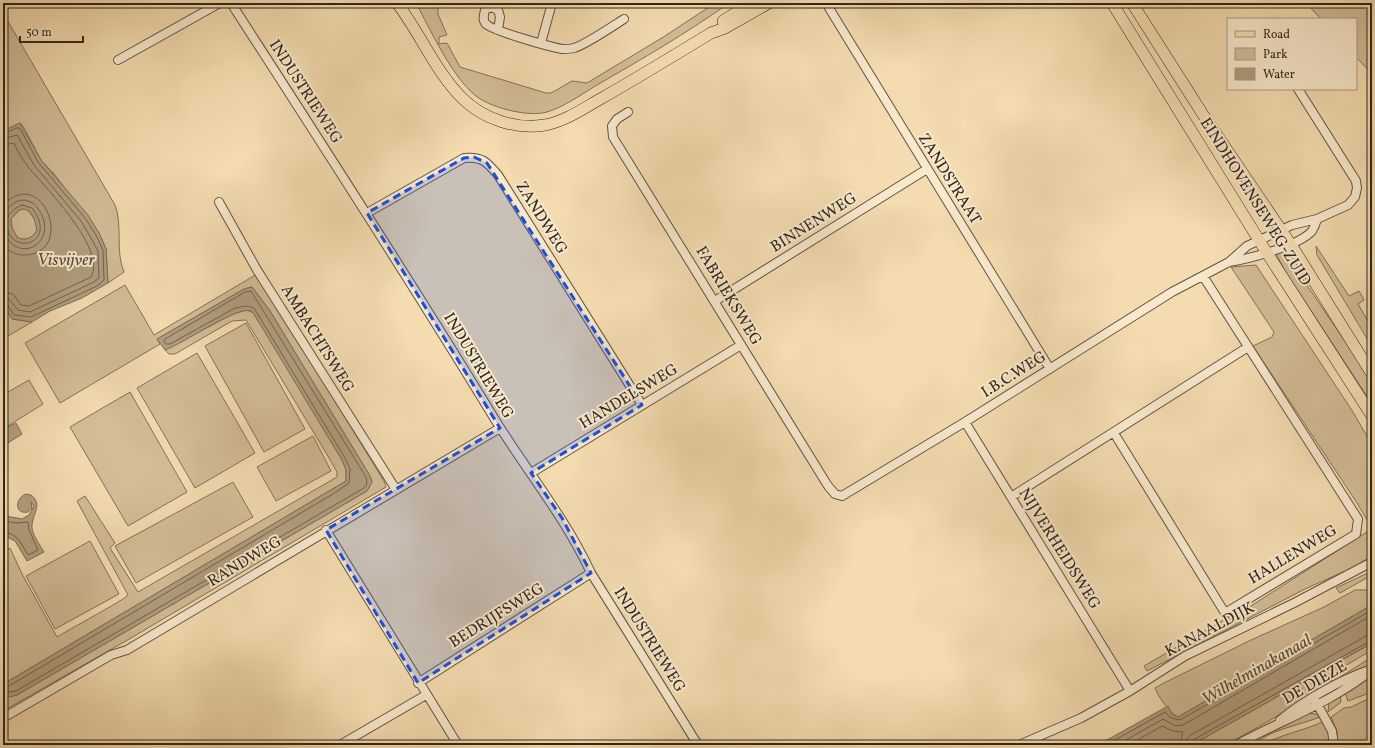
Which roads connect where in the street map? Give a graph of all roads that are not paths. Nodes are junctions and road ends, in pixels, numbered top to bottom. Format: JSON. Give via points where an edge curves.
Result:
{"nodes":[{"id":1,"x":220,"y":3,"type":"edge"},
{"id":2,"x":231,"y":3,"type":"edge"},
{"id":3,"x":552,"y":3,"type":"edge"},
{"id":4,"x":751,"y":3,"type":"edge"},
{"id":5,"x":769,"y":3,"type":"edge"},
{"id":6,"x":826,"y":3,"type":"edge"},
{"id":7,"x":1112,"y":3,"type":"edge"},
{"id":8,"x":1132,"y":3,"type":"edge"},
{"id":9,"x":399,"y":4,"type":"edge"},
{"id":10,"x":624,"y":19,"type":"dead end"},
{"id":11,"x":498,"y":30,"type":"dead end"},
{"id":12,"x":711,"y":33,"type":"junction"},
{"id":13,"x":541,"y":43,"type":"junction"},
{"id":14,"x":118,"y":60,"type":"dead end"},
{"id":15,"x":1299,"y":90,"type":"edge"},
{"id":16,"x":628,"y":112,"type":"dead end"},
{"id":17,"x":927,"y":169,"type":"junction"},
{"id":18,"x":219,"y":202,"type":"dead end"},
{"id":19,"x":367,"y":213,"type":"junction"},
{"id":20,"x":1317,"y":219,"type":"junction"},
{"id":21,"x":1281,"y":230,"type":"junction"},
{"id":22,"x":1259,"y":240,"type":"junction"},
{"id":23,"x":1290,"y":243,"type":"junction"},
{"id":24,"x":1267,"y":253,"type":"junction"},
{"id":25,"x":1229,"y":262,"type":"junction"},
{"id":26,"x":1203,"y":276,"type":"junction"},
{"id":27,"x":715,"y":301,"type":"junction"},
{"id":28,"x":741,"y":345,"type":"junction"},
{"id":29,"x":1248,"y":347,"type":"junction"},
{"id":30,"x":1050,"y":369,"type":"junction"},
{"id":31,"x":1372,"y":374,"type":"edge"},
{"id":32,"x":642,"y":405,"type":"junction"},
{"id":33,"x":1372,"y":416,"type":"edge"},
{"id":34,"x":965,"y":422,"type":"junction"},
{"id":35,"x":500,"y":428,"type":"junction"},
{"id":36,"x":1114,"y":432,"type":"junction"},
{"id":37,"x":531,"y":473,"type":"junction"},
{"id":38,"x":395,"y":488,"type":"junction"},
{"id":39,"x":838,"y":495,"type":"joint"},
{"id":40,"x":1011,"y":497,"type":"junction"},
{"id":41,"x":326,"y":530,"type":"junction"},
{"id":42,"x":1372,"y":562,"type":"edge"},
{"id":43,"x":591,"y":573,"type":"junction"},
{"id":44,"x":1372,"y":670,"type":"edge"},
{"id":45,"x":418,"y":683,"type":"junction"},
{"id":46,"x":1130,"y":691,"type":"junction"},
{"id":47,"x":426,"y":695,"type":"junction"},
{"id":48,"x":1316,"y":701,"type":"junction"},
{"id":49,"x":3,"y":718,"type":"edge"},
{"id":50,"x":340,"y":745,"type":"edge"},
{"id":51,"x":458,"y":745,"type":"edge"},
{"id":52,"x":698,"y":745,"type":"edge"},
{"id":53,"x":1019,"y":745,"type":"edge"},
{"id":54,"x":1236,"y":745,"type":"edge"},
{"id":55,"x":1334,"y":745,"type":"edge"}],
"edges":[{"from":1,"to":14,"type":"street"},
{"from":2,"to":19,"type":"street","name":"INDUSTRIEWEG"},
{"from":3,"to":13,"type":"street"},
{"from":4,"to":12,"type":"main road"},
{"from":5,"to":12,"type":"main road"},
{"from":6,"to":17,"type":"street","name":"ZANDSTRAAT"},
{"from":7,"to":22,"type":"main road","name":"EINDHOVENSEWEG-ZUID"},
{"from":8,"to":21,"type":"main road","name":"EINDHOVENSEWEG-ZUID"},
{"from":9,"to":12,"type":"main road","via":[[463,99],[476,110],[493,118],[522,126],[546,125],[564,119]]},
{"from":10,"to":13,"type":"street","via":[[575,48],[563,49]]},
{"from":11,"to":13,"type":"street"},
{"from":15,"to":20,"type":"street","name":"I.B.C.WEG","via":[[1356,181],[1357,188],[1356,197],[1348,205]]},
{"from":16,"to":27,"type":"street","name":"FABRIEKSWEG","via":[[612,126],[613,137]]},
{"from":17,"to":27,"type":"street","name":"BINNENWEG"},
{"from":17,"to":30,"type":"street","name":"ZANDSTRAAT"},
{"from":18,"to":38,"type":"street","name":"AMBACHTSWEG","via":[[257,270]]},
{"from":19,"to":32,"type":"street","name":"ZANDWEG","via":[[464,158],[474,157],[487,163],[498,175]]},
{"from":19,"to":35,"type":"street","name":"INDUSTRIEWEG"},
{"from":20,"to":21,"type":"street","name":"I.B.C.WEG"},
{"from":20,"to":23,"type":"street","name":"I.B.C.WEG","via":[[1312,230]]},
{"from":21,"to":22,"type":"street","name":"I.B.C.WEG"},
{"from":21,"to":23,"type":"main road","name":"EINDHOVENSEWEG-ZUID"},
{"from":22,"to":24,"type":"main road","name":"EINDHOVENSEWEG-ZUID"},
{"from":22,"to":25,"type":"street","name":"I.B.C.WEG","via":[[1246,246]]},
{"from":23,"to":24,"type":"street","name":"I.B.C.WEG"},
{"from":23,"to":31,"type":"main road","name":"EINDHOVENSEWEG-ZUID"},
{"from":24,"to":25,"type":"street","name":"I.B.C.WEG"},
{"from":24,"to":33,"type":"main road","name":"EINDHOVENSEWEG-ZUID"},
{"from":25,"to":26,"type":"street","name":"I.B.C.WEG"},
{"from":26,"to":29,"type":"street"},
{"from":26,"to":30,"type":"street","name":"I.B.C.WEG","via":[[1172,292]]},
{"from":27,"to":28,"type":"street","name":"FABRIEKSWEG"},
{"from":28,"to":32,"type":"street","name":"HANDELSWEG"},
{"from":28,"to":39,"type":"street","name":"FABRIEKSWEG","via":[[828,486]]},
{"from":29,"to":36,"type":"street"},
{"from":29,"to":36,"type":"street","name":"HALLENWEG","via":[[1358,519],[1356,534],[1225,613]]},
{"from":30,"to":34,"type":"street","name":"I.B.C.WEG"},
{"from":32,"to":37,"type":"street","name":"HANDELSWEG"},
{"from":34,"to":39,"type":"street","name":"I.B.C.WEG","via":[[849,493]]},
{"from":34,"to":40,"type":"street","name":"NIJVERHEIDSWEG"},
{"from":35,"to":37,"type":"street","name":"INDUSTRIEWEG"},
{"from":35,"to":38,"type":"street","name":"RANDWEG"},
{"from":36,"to":40,"type":"street"},
{"from":37,"to":43,"type":"street","name":"INDUSTRIEWEG","via":[[562,518]]},
{"from":38,"to":41,"type":"street","name":"RANDWEG"},
{"from":40,"to":46,"type":"street","name":"NIJVERHEIDSWEG"},
{"from":41,"to":45,"type":"street"},
{"from":41,"to":49,"type":"street","name":"RANDWEG","via":[[127,650],[111,656]]},
{"from":42,"to":46,"type":"street","name":"KANAALDIJK","via":[[1185,656]]},
{"from":43,"to":45,"type":"street","name":"BEDRIJFSWEG"},
{"from":43,"to":52,"type":"street","name":"INDUSTRIEWEG"},
{"from":44,"to":48,"type":"street","name":"DE DIEZE","via":[[1355,675]]},
{"from":45,"to":47,"type":"street"},
{"from":46,"to":53,"type":"street","name":"KANAALDIJK","via":[[1081,718]]},
{"from":47,"to":50,"type":"street"},
{"from":47,"to":51,"type":"street"},
{"from":48,"to":54,"type":"street","name":"DE DIEZE","via":[[1293,710]]},
{"from":48,"to":55,"type":"street","via":[[1332,731]]}]}
